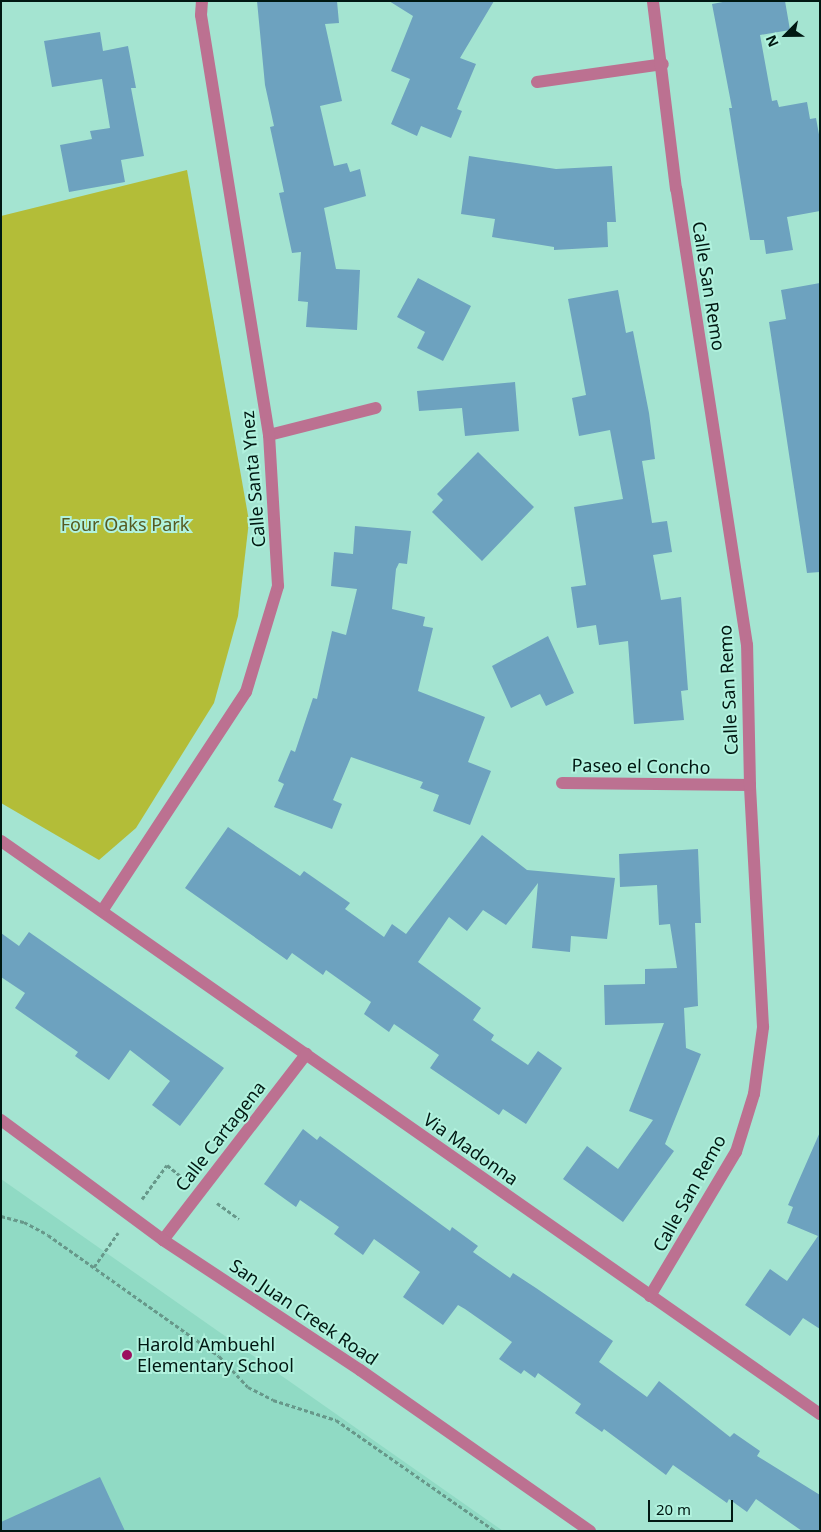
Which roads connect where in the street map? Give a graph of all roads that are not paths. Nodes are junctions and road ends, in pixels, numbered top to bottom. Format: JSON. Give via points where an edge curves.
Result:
{"nodes":[{"id":1,"x":202,"y":1,"type":"edge"},
{"id":2,"x":653,"y":1,"type":"edge"},
{"id":3,"x":663,"y":64,"type":"junction"},
{"id":4,"x":537,"y":82,"type":"dead end"},
{"id":5,"x":376,"y":408,"type":"dead end"},
{"id":6,"x":269,"y":435,"type":"junction"},
{"id":7,"x":562,"y":783,"type":"dead end"},
{"id":8,"x":750,"y":785,"type":"junction"},
{"id":9,"x":1,"y":840,"type":"edge"},
{"id":10,"x":102,"y":911,"type":"junction"},
{"id":11,"x":306,"y":1054,"type":"junction"},
{"id":12,"x":1,"y":1120,"type":"edge"},
{"id":13,"x":164,"y":1240,"type":"junction"},
{"id":14,"x":650,"y":1296,"type":"junction"},
{"id":15,"x":820,"y":1414,"type":"edge"},
{"id":16,"x":590,"y":1531,"type":"edge"}],
"edges":[{"from":1,"to":6,"type":"street","name":"Calle Santa Ynez","via":[[201,15]]},
{"from":2,"to":3,"type":"street","name":"Calle San Remo"},
{"from":3,"to":4,"type":"street"},
{"from":3,"to":8,"type":"street","name":"Calle San Remo","via":[[676,189],[747,645]]},
{"from":5,"to":6,"type":"street"},
{"from":6,"to":10,"type":"street","name":"Calle Santa Ynez","via":[[278,586],[246,692]]},
{"from":7,"to":8,"type":"street","name":"Paseo el Concho"},
{"from":8,"to":14,"type":"street","name":"Calle San Remo","via":[[763,1027],[754,1094],[736,1152]]},
{"from":9,"to":10,"type":"street","name":"Via Madonna"},
{"from":10,"to":11,"type":"street","name":"Via Madonna"},
{"from":11,"to":13,"type":"street","name":"Calle Cartagena"},
{"from":11,"to":14,"type":"street","name":"Via Madonna"},
{"from":12,"to":13,"type":"street","name":"San Juan Creek Road"},
{"from":13,"to":16,"type":"street","name":"San Juan Creek Road","via":[[360,1370]]},
{"from":14,"to":15,"type":"street","name":"Via Madonna"}]}
